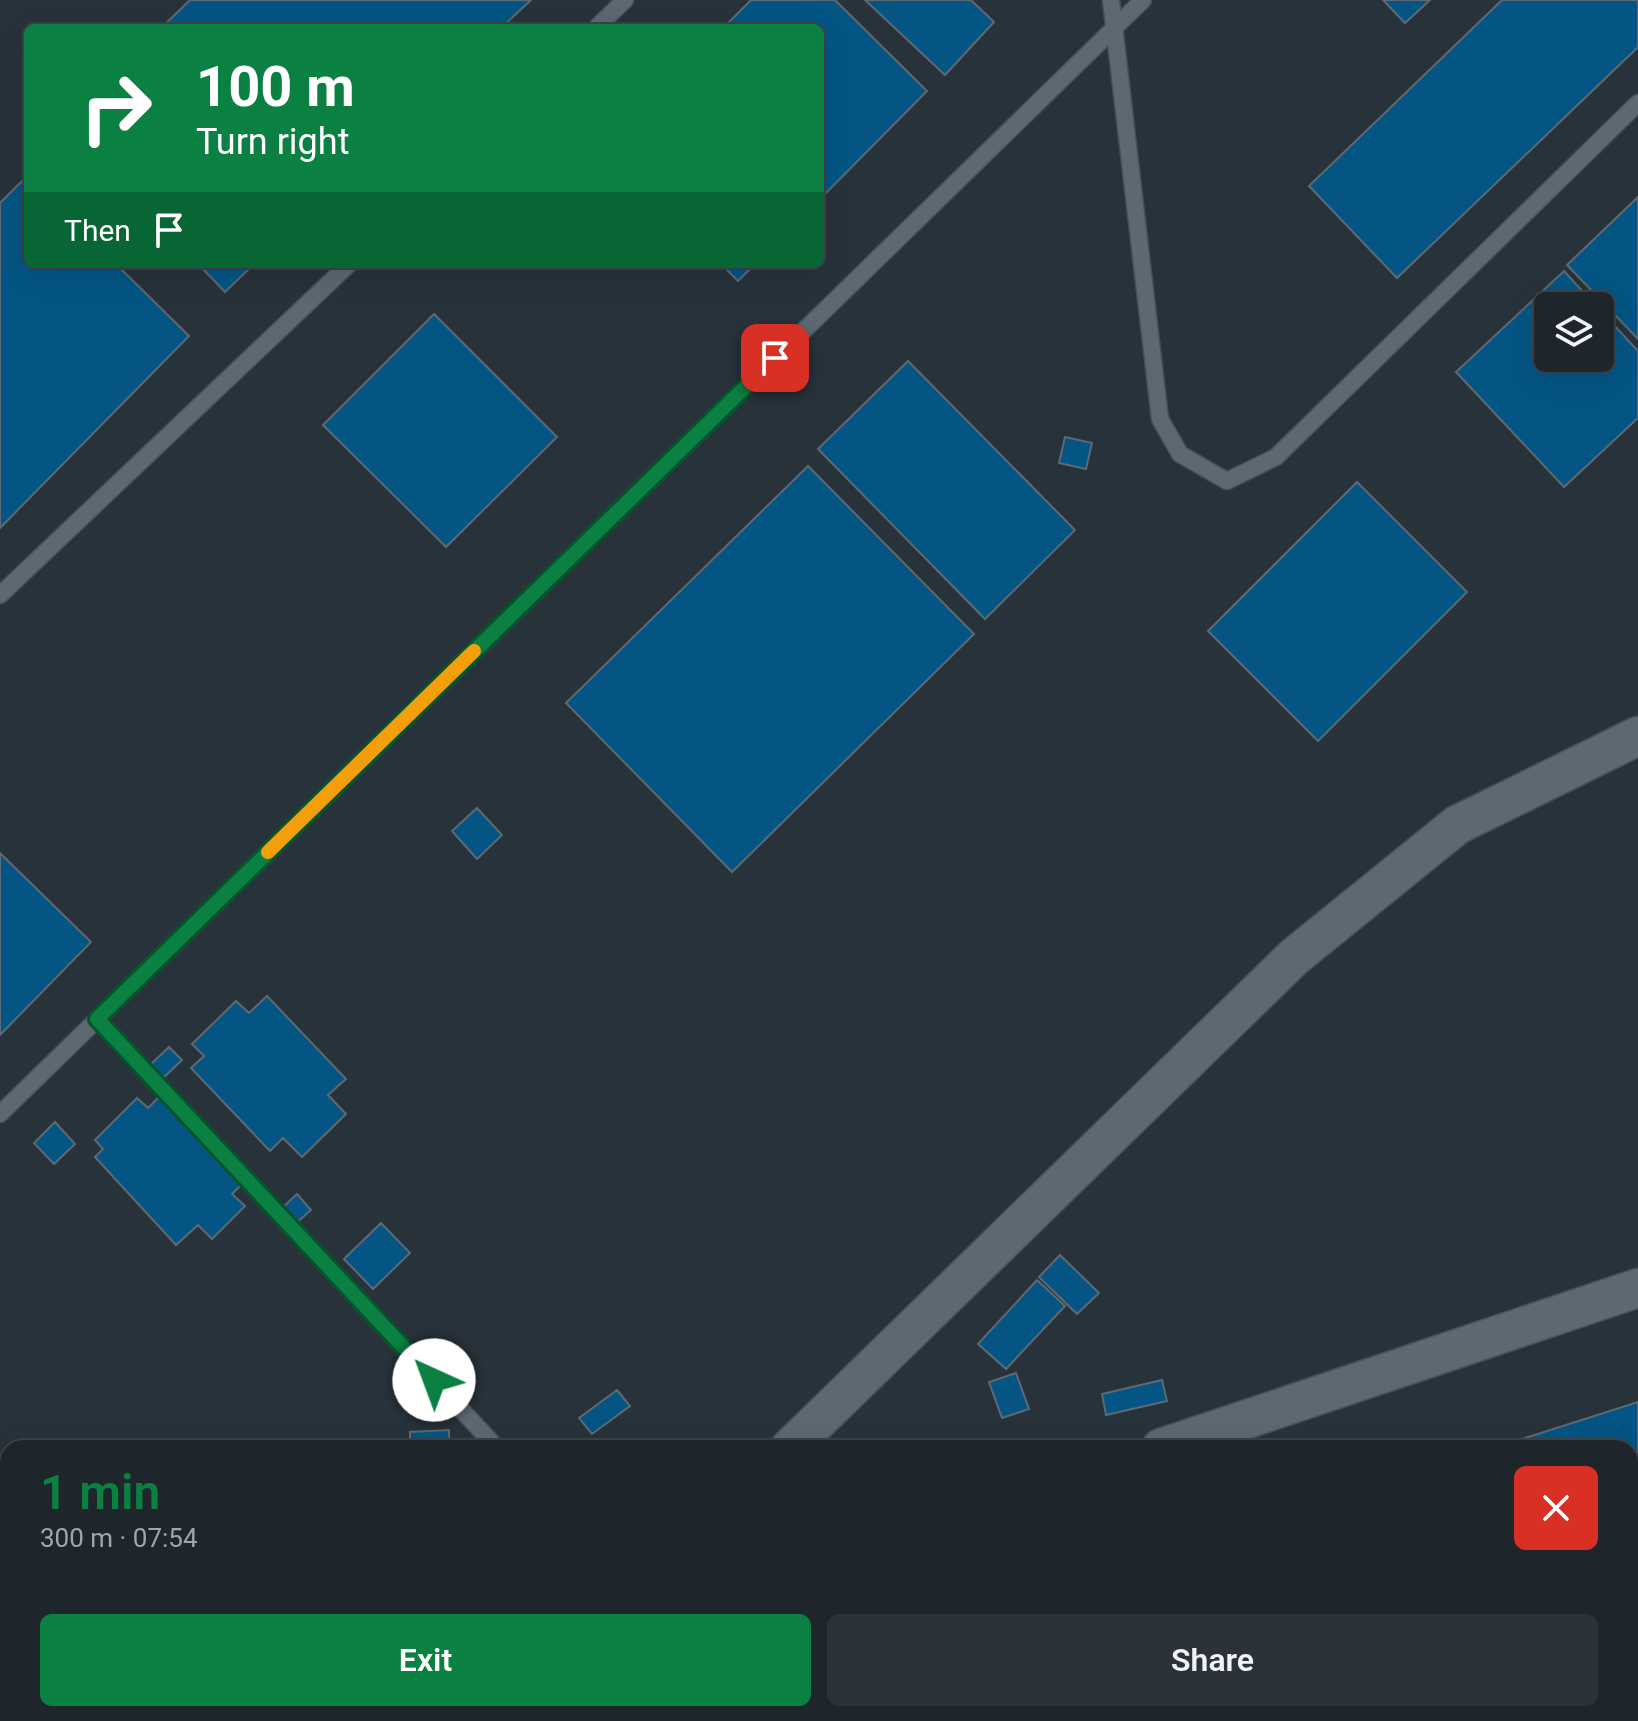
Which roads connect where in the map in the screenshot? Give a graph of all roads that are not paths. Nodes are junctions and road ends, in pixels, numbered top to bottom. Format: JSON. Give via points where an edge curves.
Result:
{"nodes":[{"id":1,"x":625,"y":0,"type":"edge"},
{"id":2,"x":1111,"y":0,"type":"edge"},
{"id":3,"x":1143,"y":0,"type":"edge"},
{"id":4,"x":600,"y":24,"type":"edge"},
{"id":5,"x":1114,"y":28,"type":"junction"},
{"id":6,"x":1638,"y":103,"type":"edge"},
{"id":7,"x":345,"y":268,"type":"edge"},
{"id":8,"x":0,"y":595,"type":"edge"},
{"id":9,"x":1638,"y":736,"type":"edge"},
{"id":10,"x":97,"y":1019,"type":"junction"},
{"id":11,"x":0,"y":1114,"type":"edge"},
{"id":12,"x":1638,"y":1288,"type":"edge"},
{"id":13,"x":490,"y":1440,"type":"edge"},
{"id":14,"x":798,"y":1440,"type":"edge"},
{"id":15,"x":1185,"y":1440,"type":"edge"}],
"edges":[{"from":1,"to":4,"type":"lane"},
{"from":2,"to":5,"type":"lane"},
{"from":3,"to":5,"type":"lane"},
{"from":5,"to":6,"type":"lane","via":[[1160,419],[1180,454],[1227,481],[1276,457]]},
{"from":5,"to":10,"type":"lane"},
{"from":7,"to":8,"type":"lane"},
{"from":9,"to":14,"type":"street","via":[[1457,825],[1294,957]]},
{"from":10,"to":11,"type":"lane"},
{"from":10,"to":13,"type":"lane"},
{"from":12,"to":15,"type":"street"}]}
